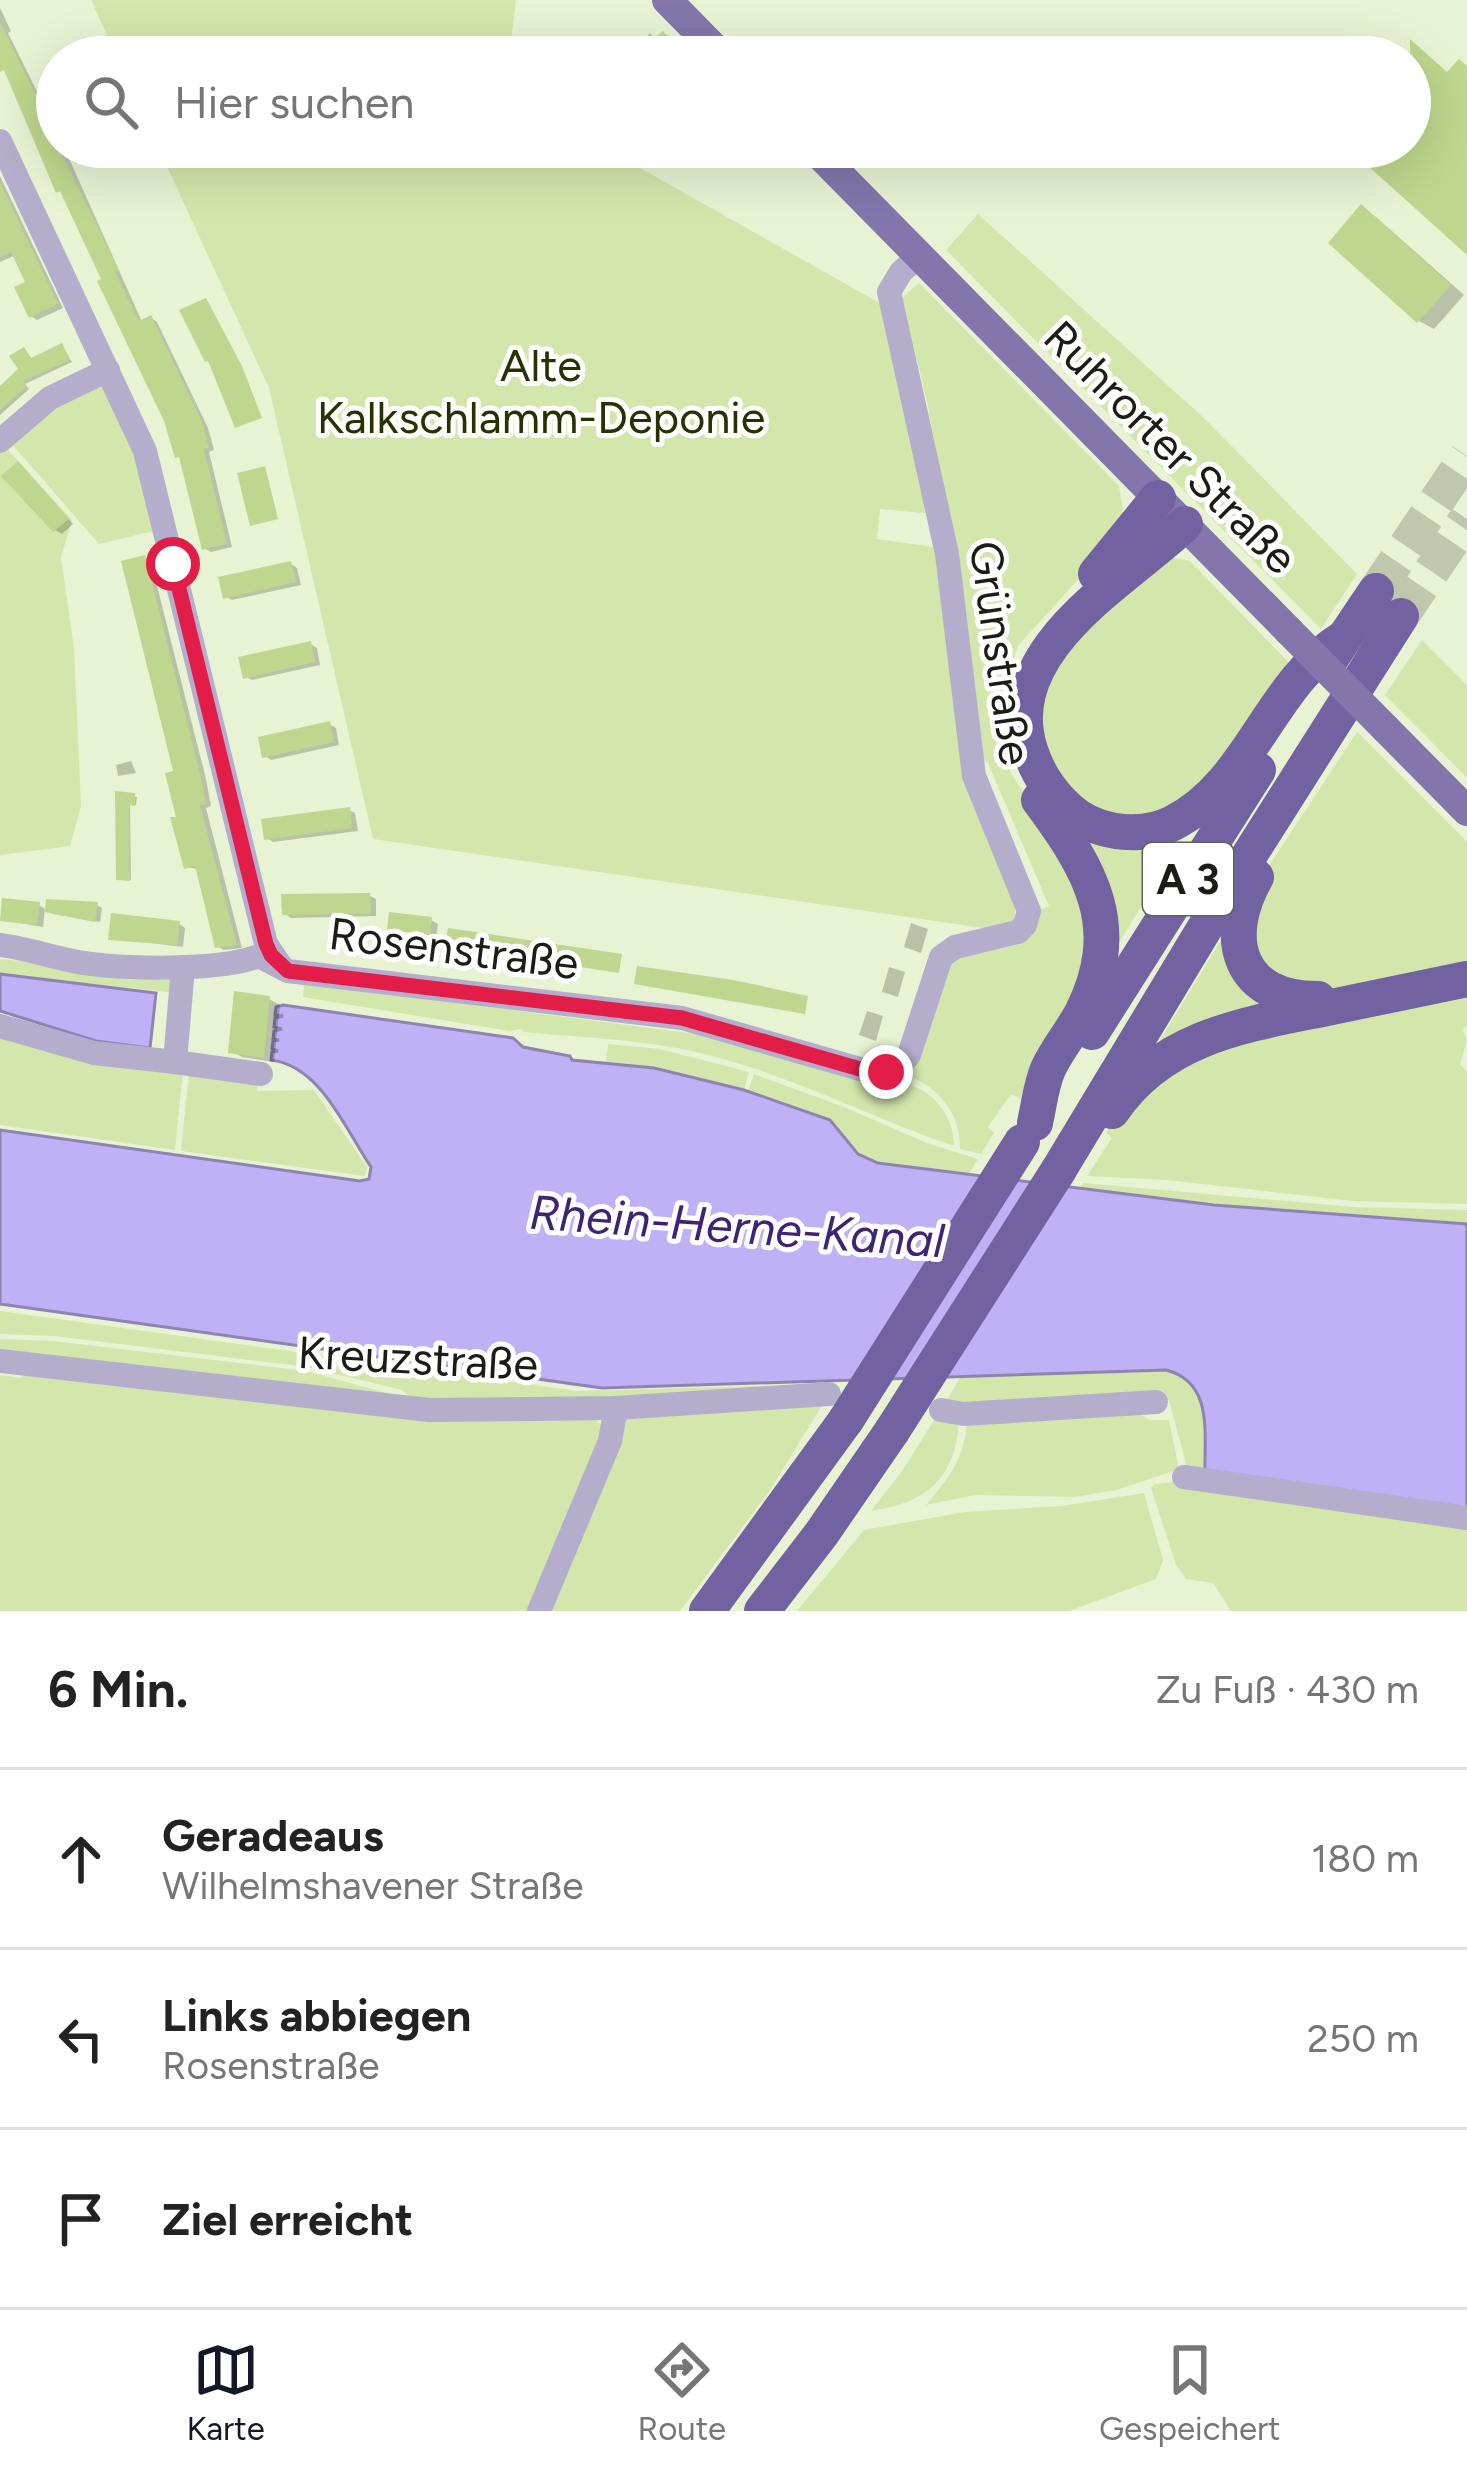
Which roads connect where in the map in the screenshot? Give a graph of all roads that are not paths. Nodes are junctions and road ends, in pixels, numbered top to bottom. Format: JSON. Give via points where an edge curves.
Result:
{"nodes":[{"id":1,"x":667,"y":0,"type":"edge"},
{"id":2,"x":702,"y":36,"type":"edge"},
{"id":3,"x":0,"y":141,"type":"edge"},
{"id":4,"x":833,"y":168,"type":"edge"},
{"id":5,"x":919,"y":256,"type":"junction"},
{"id":6,"x":108,"y":370,"type":"junction"},
{"id":7,"x":0,"y":441,"type":"edge"},
{"id":8,"x":1172,"y":511,"type":"junction"},
{"id":9,"x":1344,"y":638,"type":"junction"},
{"id":10,"x":1309,"y":761,"type":"junction"},
{"id":11,"x":1467,"y":811,"type":"edge"},
{"id":12,"x":0,"y":945,"type":"edge"},
{"id":13,"x":280,"y":966,"type":"junction"},
{"id":14,"x":183,"y":968,"type":"junction"},
{"id":15,"x":1467,"y":969,"type":"edge"},
{"id":16,"x":1467,"y":980,"type":"edge"},
{"id":17,"x":0,"y":1026,"type":"edge"},
{"id":18,"x":175,"y":1061,"type":"junction"},
{"id":19,"x":896,"y":1069,"type":"joint"},
{"id":20,"x":261,"y":1074,"type":"dead end"},
{"id":21,"x":1029,"y":1133,"type":"junction"},
{"id":22,"x":1058,"y":1171,"type":"junction"},
{"id":23,"x":0,"y":1361,"type":"edge"},
{"id":24,"x":1156,"y":1402,"type":"dead end"},
{"id":25,"x":837,"y":1407,"type":"junction"},
{"id":26,"x":616,"y":1408,"type":"junction"},
{"id":27,"x":941,"y":1410,"type":"dead end"},
{"id":28,"x":1184,"y":1477,"type":"dead end"},
{"id":29,"x":1467,"y":1518,"type":"edge"},
{"id":30,"x":539,"y":1611,"type":"edge"},
{"id":31,"x":707,"y":1611,"type":"edge"},
{"id":32,"x":761,"y":1611,"type":"edge"}],
"edges":[{"from":1,"to":2,"type":"main road"},
{"from":3,"to":6,"type":"street"},
{"from":4,"to":5,"type":"main road","name":"Ruhrorter Straße"},
{"from":5,"to":8,"type":"main road","name":"Ruhrorter Straße"},
{"from":5,"to":19,"type":"street","name":"Grünstraße","via":[[890,292],[946,554],[974,776],[1029,911],[1018,932],[941,957],[909,1055]]},
{"from":6,"to":7,"type":"street","via":[[50,398]]},
{"from":6,"to":13,"type":"street","via":[[146,451],[266,944]]},
{"from":8,"to":9,"type":"highway","via":[[1034,674],[1024,712],[1028,743],[1036,769],[1073,813],[1134,832],[1173,824],[1225,782],[1299,673]]},
{"from":8,"to":11,"type":"main road","name":"Ruhrorter Straße","bridge":true},
{"from":8,"to":21,"type":"highway","via":[[1026,650],[1007,699],[1016,765],[1084,866],[1103,929],[1092,989],[1046,1071]]},
{"from":9,"to":10,"type":"highway","number":"A 3","via":[[1389,604]]},
{"from":9,"to":21,"type":"highway","number":"A 3"},
{"from":10,"to":15,"type":"highway","via":[[1301,804],[1240,908],[1237,932],[1250,974],[1267,991],[1315,1000]]},
{"from":10,"to":22,"type":"highway","number":"A 3"},
{"from":12,"to":14,"type":"street","name":"Rosenstraße","via":[[68,960]]},
{"from":13,"to":14,"type":"street","name":"Rosenstraße","via":[[259,956]]},
{"from":13,"to":19,"type":"street","name":"Rosenstraße","via":[[682,1018],[874,1073]]},
{"from":14,"to":18,"type":"street"},
{"from":16,"to":22,"type":"highway","via":[[1235,1025],[1196,1040],[1154,1065]]},
{"from":17,"to":18,"type":"street","via":[[94,1053]]},
{"from":18,"to":20,"type":"street"},
{"from":21,"to":25,"type":"highway","number":"A 3","bridge":true},
{"from":22,"to":32,"type":"highway","number":"A 3","bridge":true,"via":[[892,1431]]},
{"from":23,"to":26,"type":"street","name":"Kreuzstraße","via":[[413,1409]]},
{"from":24,"to":27,"type":"street"},
{"from":25,"to":26,"type":"street","name":"Kreuzstraße"},
{"from":25,"to":31,"type":"highway","number":"A 3"},
{"from":26,"to":30,"type":"street","via":[[610,1441]]},
{"from":28,"to":29,"type":"street"}]}
